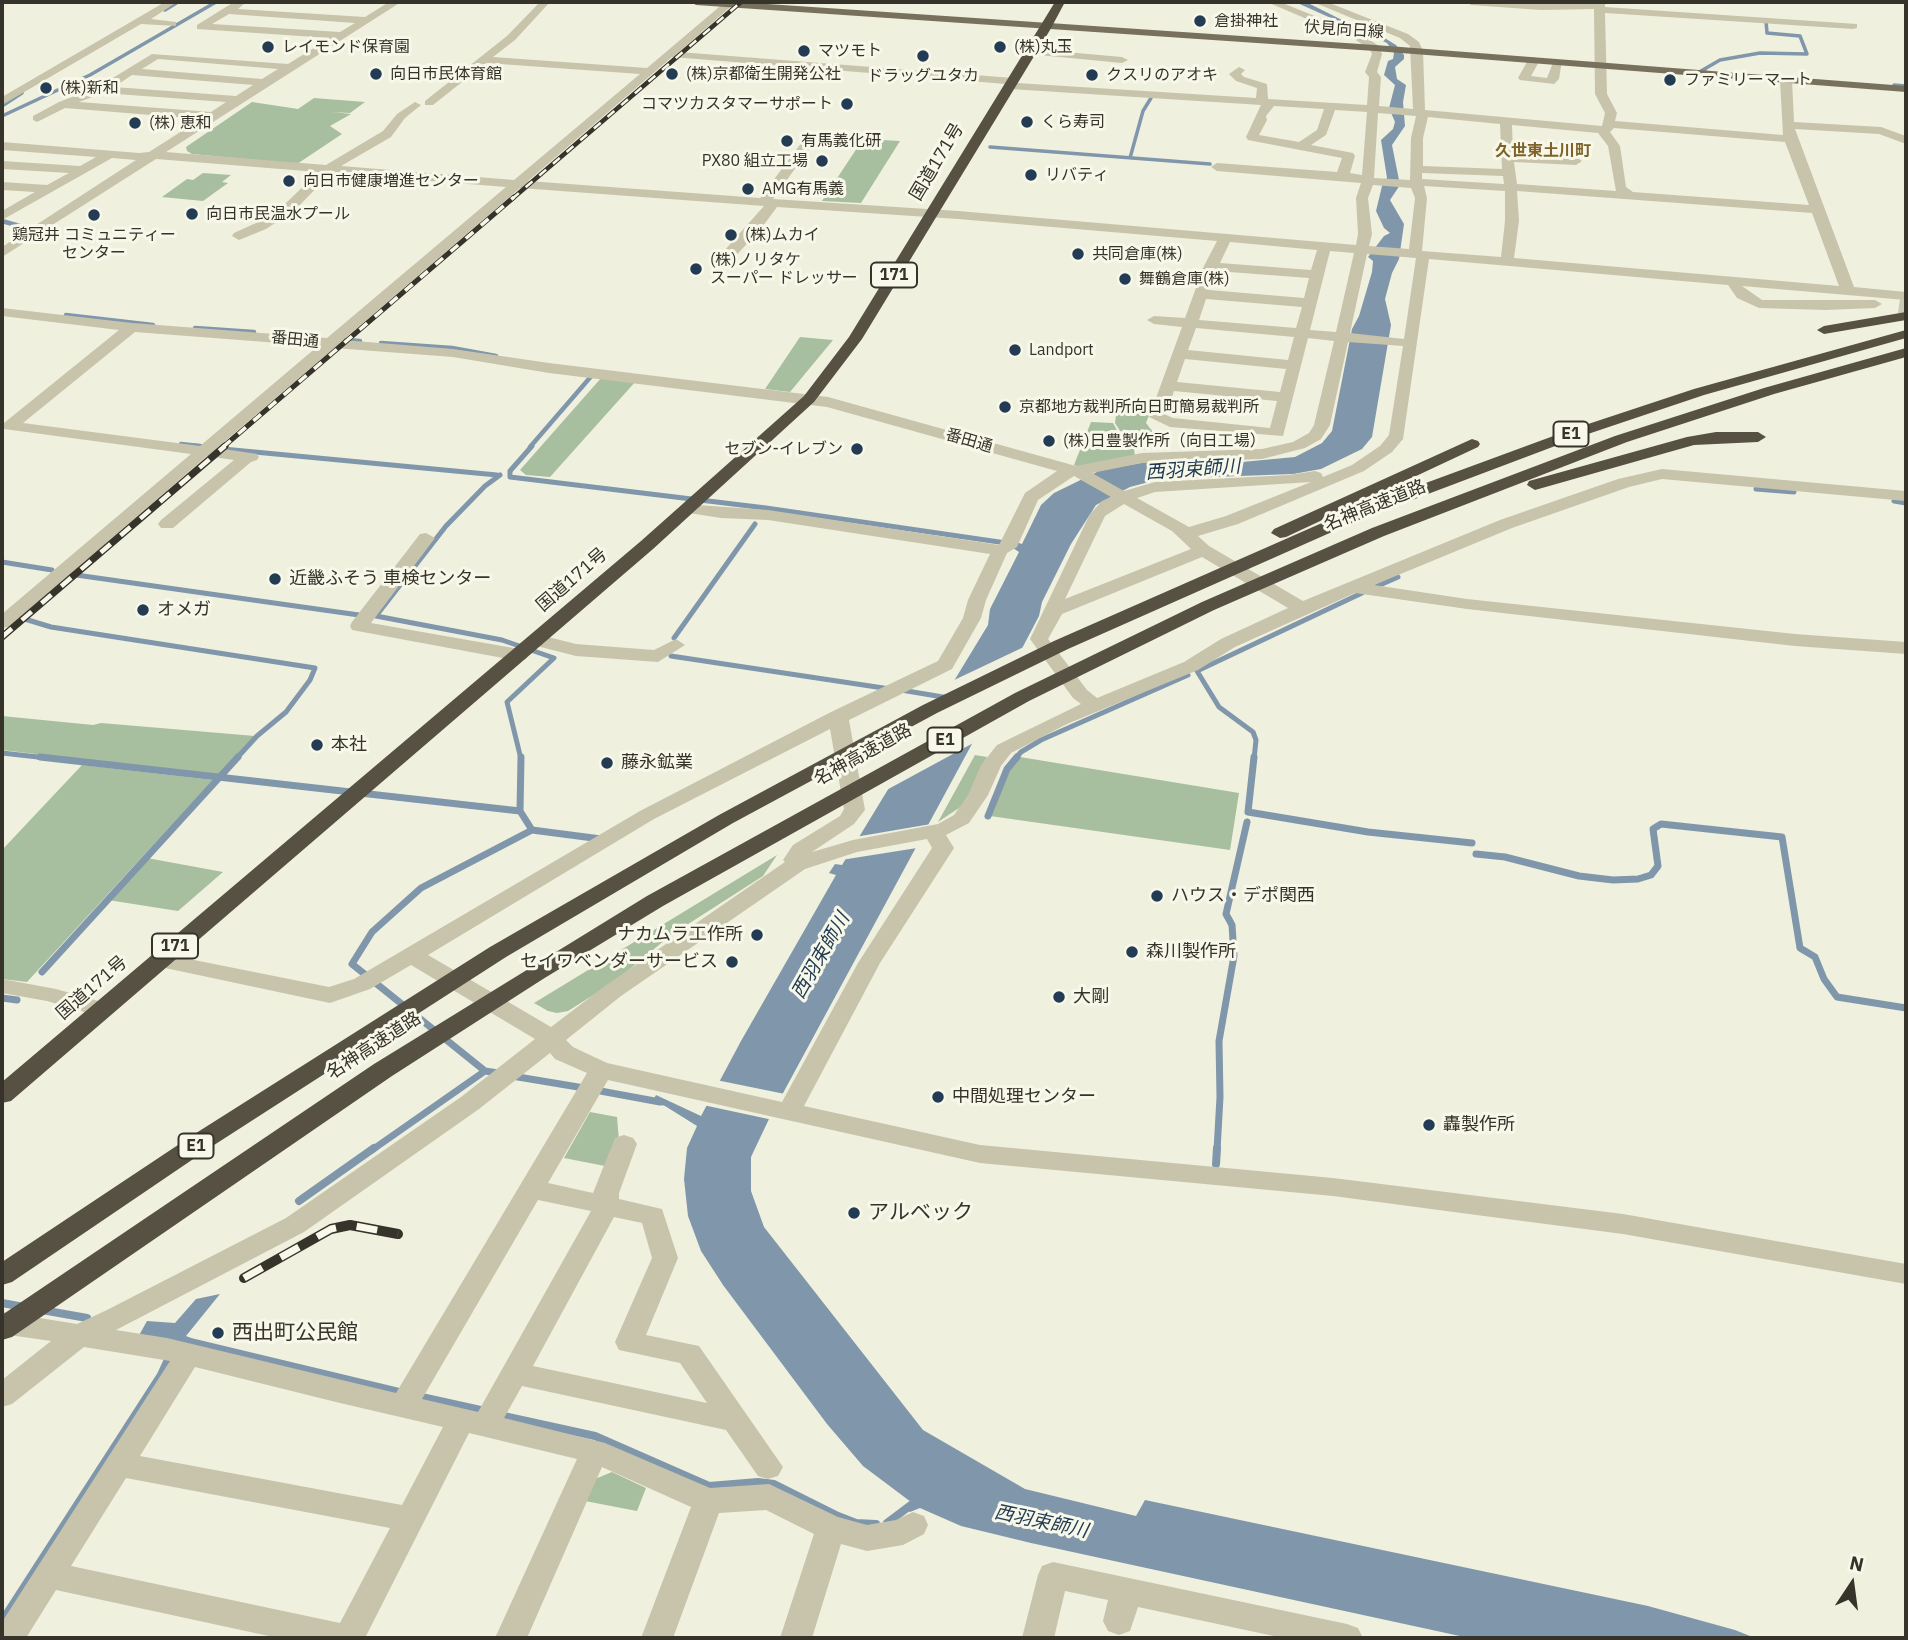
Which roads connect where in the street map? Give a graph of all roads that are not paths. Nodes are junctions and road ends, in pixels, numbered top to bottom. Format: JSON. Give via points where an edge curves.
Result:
{"nodes":[{"id":1,"x":172,"y":2,"type":"edge"},
{"id":2,"x":241,"y":2,"type":"edge"},
{"id":3,"x":545,"y":2,"type":"edge"},
{"id":4,"x":696,"y":2,"type":"edge"},
{"id":5,"x":1059,"y":2,"type":"edge"},
{"id":6,"x":1272,"y":2,"type":"edge"},
{"id":7,"x":1318,"y":2,"type":"edge"},
{"id":8,"x":1471,"y":2,"type":"edge"},
{"id":9,"x":1646,"y":2,"type":"edge"},
{"id":10,"x":1653,"y":2,"type":"edge"},
{"id":11,"x":730,"y":3,"type":"edge"},
{"id":12,"x":1528,"y":4,"type":"edge"},
{"id":13,"x":392,"y":5,"type":"edge"},
{"id":14,"x":365,"y":6,"type":"dead end"},
{"id":15,"x":1599,"y":8,"type":"edge"},
{"id":16,"x":226,"y":11,"type":"junction"},
{"id":17,"x":365,"y":20,"type":"junction"},
{"id":18,"x":139,"y":21,"type":"junction"},
{"id":19,"x":172,"y":24,"type":"dead end"},
{"id":20,"x":1048,"y":25,"type":"junction"},
{"id":21,"x":1853,"y":26,"type":"dead end"},
{"id":22,"x":340,"y":35,"type":"junction"},
{"id":23,"x":1375,"y":48,"type":"junction"},
{"id":24,"x":1418,"y":51,"type":"junction"},
{"id":25,"x":1032,"y":52,"type":"junction"},
{"id":26,"x":670,"y":54,"type":"junction"},
{"id":27,"x":483,"y":60,"type":"junction"},
{"id":28,"x":1122,"y":60,"type":"dead end"},
{"id":29,"x":1534,"y":60,"type":"junction"},
{"id":30,"x":1558,"y":62,"type":"junction"},
{"id":31,"x":1600,"y":65,"type":"junction"},
{"id":32,"x":290,"y":66,"type":"junction"},
{"id":33,"x":1239,"y":70,"type":"dead end"},
{"id":34,"x":649,"y":71,"type":"junction"},
{"id":35,"x":132,"y":72,"type":"junction"},
{"id":36,"x":1787,"y":80,"type":"junction"},
{"id":37,"x":264,"y":83,"type":"junction"},
{"id":38,"x":1012,"y":83,"type":"junction"},
{"id":39,"x":102,"y":89,"type":"junction"},
{"id":40,"x":1906,"y":89,"type":"edge"},
{"id":41,"x":238,"y":100,"type":"junction"},
{"id":42,"x":2,"y":102,"type":"edge"},
{"id":43,"x":1267,"y":103,"type":"junction"},
{"id":44,"x":64,"y":104,"type":"junction"},
{"id":45,"x":1331,"y":106,"type":"junction"},
{"id":46,"x":1375,"y":109,"type":"junction"},
{"id":47,"x":1418,"y":112,"type":"junction"},
{"id":48,"x":213,"y":116,"type":"junction"},
{"id":49,"x":37,"y":118,"type":"dead end"},
{"id":50,"x":1506,"y":122,"type":"junction"},
{"id":51,"x":1606,"y":127,"type":"junction"},
{"id":52,"x":1789,"y":132,"type":"junction"},
{"id":53,"x":812,"y":136,"type":"dead end"},
{"id":54,"x":1906,"y":140,"type":"edge"},
{"id":55,"x":2,"y":146,"type":"edge"},
{"id":56,"x":1301,"y":146,"type":"junction"},
{"id":57,"x":109,"y":155,"type":"junction"},
{"id":58,"x":153,"y":155,"type":"junction"},
{"id":59,"x":1507,"y":158,"type":"junction"},
{"id":60,"x":1576,"y":161,"type":"dead end"},
{"id":61,"x":2,"y":165,"type":"edge"},
{"id":62,"x":1217,"y":167,"type":"dead end"},
{"id":63,"x":328,"y":169,"type":"junction"},
{"id":64,"x":82,"y":170,"type":"junction"},
{"id":65,"x":1509,"y":173,"type":"junction"},
{"id":66,"x":1345,"y":176,"type":"junction"},
{"id":67,"x":1416,"y":178,"type":"junction"},
{"id":68,"x":1372,"y":181,"type":"junction"},
{"id":69,"x":518,"y":183,"type":"junction"},
{"id":70,"x":2,"y":186,"type":"edge"},
{"id":71,"x":48,"y":188,"type":"junction"},
{"id":72,"x":1511,"y":188,"type":"junction"},
{"id":73,"x":1633,"y":197,"type":"junction"},
{"id":74,"x":769,"y":202,"type":"junction"},
{"id":75,"x":8,"y":208,"type":"edge"},
{"id":76,"x":1815,"y":209,"type":"junction"},
{"id":77,"x":932,"y":214,"type":"junction"},
{"id":78,"x":2,"y":216,"type":"edge"},
{"id":79,"x":239,"y":236,"type":"dead end"},
{"id":80,"x":1225,"y":238,"type":"junction"},
{"id":81,"x":1324,"y":247,"type":"junction"},
{"id":82,"x":1362,"y":250,"type":"junction"},
{"id":83,"x":2,"y":253,"type":"edge"},
{"id":84,"x":1416,"y":254,"type":"junction"},
{"id":85,"x":1507,"y":262,"type":"junction"},
{"id":86,"x":721,"y":263,"type":"dead end"},
{"id":87,"x":1211,"y":266,"type":"junction"},
{"id":88,"x":1317,"y":275,"type":"junction"},
{"id":89,"x":1734,"y":281,"type":"junction"},
{"id":90,"x":1848,"y":291,"type":"junction"},
{"id":91,"x":1201,"y":294,"type":"junction"},
{"id":92,"x":1310,"y":303,"type":"junction"},
{"id":93,"x":1904,"y":306,"type":"edge"},
{"id":94,"x":2,"y":313,"type":"edge"},
{"id":95,"x":1154,"y":320,"type":"dead end"},
{"id":96,"x":1190,"y":323,"type":"junction"},
{"id":97,"x":132,"y":327,"type":"junction"},
{"id":98,"x":1824,"y":330,"type":"dead end"},
{"id":99,"x":1303,"y":333,"type":"junction"},
{"id":100,"x":1906,"y":334,"type":"edge"},
{"id":101,"x":1340,"y":337,"type":"junction"},
{"id":102,"x":1399,"y":342,"type":"dead end"},
{"id":103,"x":328,"y":343,"type":"junction"},
{"id":104,"x":1906,"y":352,"type":"edge"},
{"id":105,"x":1179,"y":354,"type":"junction"},
{"id":106,"x":1295,"y":365,"type":"junction"},
{"id":107,"x":1168,"y":386,"type":"junction"},
{"id":108,"x":1287,"y":397,"type":"junction"},
{"id":109,"x":809,"y":399,"type":"junction"},
{"id":110,"x":1170,"y":422,"type":"junction"},
{"id":111,"x":1758,"y":437,"type":"dead end"},
{"id":112,"x":1472,"y":444,"type":"dead end"},
{"id":113,"x":207,"y":448,"type":"junction"},
{"id":114,"x":1161,"y":456,"type":"junction"},
{"id":115,"x":1078,"y":472,"type":"junction"},
{"id":116,"x":1340,"y":474,"type":"junction"},
{"id":117,"x":1498,"y":486,"type":"junction"},
{"id":118,"x":1120,"y":496,"type":"junction"},
{"id":119,"x":1906,"y":496,"type":"edge"},
{"id":120,"x":696,"y":502,"type":"junction"},
{"id":121,"x":167,"y":524,"type":"dead end"},
{"id":122,"x":1185,"y":534,"type":"junction"},
{"id":123,"x":426,"y":538,"type":"dead end"},
{"id":124,"x":1006,"y":546,"type":"junction"},
{"id":125,"x":1204,"y":559,"type":"junction"},
{"id":126,"x":1238,"y":559,"type":"junction"},
{"id":127,"x":1353,"y":587,"type":"junction"},
{"id":128,"x":1302,"y":607,"type":"junction"},
{"id":129,"x":1055,"y":610,"type":"junction"},
{"id":130,"x":1127,"y":615,"type":"junction"},
{"id":131,"x":4,"y":619,"type":"edge"},
{"id":132,"x":676,"y":645,"type":"dead end"},
{"id":133,"x":529,"y":646,"type":"junction"},
{"id":134,"x":1906,"y":648,"type":"edge"},
{"id":135,"x":1094,"y":705,"type":"junction"},
{"id":136,"x":838,"y":716,"type":"junction"},
{"id":137,"x":928,"y":833,"type":"junction"},
{"id":138,"x":797,"y":864,"type":"junction"},
{"id":139,"x":411,"y":955,"type":"junction"},
{"id":140,"x":159,"y":960,"type":"junction"},
{"id":141,"x":2,"y":986,"type":"edge"},
{"id":142,"x":101,"y":1009,"type":"junction"},
{"id":143,"x":551,"y":1038,"type":"junction"},
{"id":144,"x":595,"y":1081,"type":"junction"},
{"id":145,"x":2,"y":1095,"type":"edge"},
{"id":146,"x":789,"y":1112,"type":"junction"},
{"id":147,"x":624,"y":1144,"type":"dead end"},
{"id":148,"x":533,"y":1189,"type":"junction"},
{"id":149,"x":607,"y":1206,"type":"junction"},
{"id":150,"x":1906,"y":1274,"type":"edge"},
{"id":151,"x":2,"y":1275,"type":"edge"},
{"id":152,"x":3,"y":1326,"type":"edge"},
{"id":153,"x":79,"y":1335,"type":"junction"},
{"id":154,"x":179,"y":1352,"type":"junction"},
{"id":155,"x":514,"y":1373,"type":"junction"},
{"id":156,"x":2,"y":1396,"type":"edge"},
{"id":157,"x":403,"y":1407,"type":"junction"},
{"id":158,"x":734,"y":1420,"type":"junction"},
{"id":159,"x":473,"y":1422,"type":"junction"},
{"id":160,"x":595,"y":1451,"type":"junction"},
{"id":161,"x":119,"y":1464,"type":"junction"},
{"id":162,"x":768,"y":1467,"type":"dead end"},
{"id":163,"x":708,"y":1501,"type":"junction"},
{"id":164,"x":408,"y":1519,"type":"junction"},
{"id":165,"x":913,"y":1525,"type":"dead end"},
{"id":166,"x":831,"y":1528,"type":"junction"},
{"id":167,"x":49,"y":1575,"type":"junction"},
{"id":168,"x":1126,"y":1590,"type":"junction"},
{"id":169,"x":1119,"y":1621,"type":"dead end"},
{"id":170,"x":9,"y":1638,"type":"edge"},
{"id":171,"x":342,"y":1638,"type":"edge"},
{"id":172,"x":349,"y":1638,"type":"edge"},
{"id":173,"x":511,"y":1638,"type":"edge"},
{"id":174,"x":657,"y":1638,"type":"edge"},
{"id":175,"x":796,"y":1638,"type":"edge"},
{"id":176,"x":1038,"y":1638,"type":"edge"},
{"id":177,"x":1347,"y":1638,"type":"edge"}],
"edges":[{"from":1,"to":18,"type":"street"},
{"from":2,"to":16,"type":"street"},
{"from":3,"to":27,"type":"street"},
{"from":4,"to":11,"type":"main road","name":"伏見向日線"},
{"from":5,"to":20,"type":"highway","name":"国道171号","number":"171"},
{"from":6,"to":23,"type":"street"},
{"from":7,"to":24,"type":"street","via":[[1404,36]]},
{"from":8,"to":12,"type":"street"},
{"from":9,"to":10,"type":"street"},
{"from":11,"to":20,"type":"main road","name":"伏見向日線"},
{"from":11,"to":26,"type":"street"},
{"from":12,"to":15,"type":"street"},
{"from":13,"to":14,"type":"street"},
{"from":13,"to":17,"type":"street"},
{"from":15,"to":21,"type":"street"},
{"from":15,"to":31,"type":"street"},
{"from":16,"to":17,"type":"street"},
{"from":16,"to":22,"type":"street","via":[[201,27]]},
{"from":17,"to":22,"type":"street"},
{"from":18,"to":19,"type":"street"},
{"from":18,"to":42,"type":"street"},
{"from":20,"to":23,"type":"main road","name":"伏見向日線"},
{"from":20,"to":25,"type":"highway","name":"国道171号","number":"171"},
{"from":22,"to":32,"type":"street"},
{"from":23,"to":24,"type":"main road","name":"伏見向日線"},
{"from":23,"to":46,"type":"street","via":[[1371,72]]},
{"from":24,"to":29,"type":"main road","name":"伏見向日線"},
{"from":24,"to":47,"type":"street"},
{"from":25,"to":28,"type":"street"},
{"from":25,"to":38,"type":"highway","name":"国道171号","number":"171"},
{"from":26,"to":34,"type":"street"},
{"from":26,"to":38,"type":"street"},
{"from":27,"to":34,"type":"street"},
{"from":27,"to":63,"type":"street","via":[[401,116],[387,134]]},
{"from":29,"to":30,"type":"main road","name":"伏見向日線"},
{"from":29,"to":30,"type":"street","via":[[1524,78],[1549,82]]},
{"from":30,"to":31,"type":"main road","name":"伏見向日線"},
{"from":31,"to":36,"type":"main road","name":"伏見向日線"},
{"from":31,"to":51,"type":"street","via":[[1601,94],[1611,113]]},
{"from":32,"to":35,"type":"street","via":[[161,53]]},
{"from":32,"to":37,"type":"street"},
{"from":33,"to":43,"type":"street","via":[[1235,74],[1240,79],[1263,86],[1262,101]]},
{"from":34,"to":69,"type":"street"},
{"from":35,"to":37,"type":"street"},
{"from":35,"to":39,"type":"street"},
{"from":36,"to":40,"type":"main road","name":"伏見向日線"},
{"from":36,"to":52,"type":"street"},
{"from":37,"to":41,"type":"street"},
{"from":38,"to":43,"type":"street"},
{"from":38,"to":77,"type":"highway","name":"国道171号","number":"171"},
{"from":39,"to":41,"type":"street"},
{"from":39,"to":44,"type":"street"},
{"from":41,"to":48,"type":"street"},
{"from":43,"to":45,"type":"street"},
{"from":43,"to":56,"type":"street","via":[[1252,137]]},
{"from":44,"to":48,"type":"street"},
{"from":44,"to":49,"type":"street"},
{"from":45,"to":46,"type":"street"},
{"from":45,"to":56,"type":"street","via":[[1322,132]]},
{"from":46,"to":47,"type":"street"},
{"from":46,"to":68,"type":"street"},
{"from":47,"to":50,"type":"street"},
{"from":47,"to":67,"type":"street"},
{"from":48,"to":58,"type":"street"},
{"from":50,"to":51,"type":"street"},
{"from":50,"to":59,"type":"street"},
{"from":51,"to":52,"type":"street"},
{"from":51,"to":73,"type":"street","via":[[1620,187]]},
{"from":52,"to":54,"type":"street","via":[[1881,131]]},
{"from":52,"to":76,"type":"street"},
{"from":53,"to":74,"type":"street"},
{"from":55,"to":57,"type":"street"},
{"from":56,"to":66,"type":"street","via":[[1349,156]]},
{"from":57,"to":58,"type":"street"},
{"from":57,"to":64,"type":"street"},
{"from":58,"to":63,"type":"street"},
{"from":58,"to":83,"type":"street"},
{"from":59,"to":60,"type":"street"},
{"from":59,"to":65,"type":"street"},
{"from":61,"to":64,"type":"street"},
{"from":62,"to":66,"type":"street"},
{"from":63,"to":69,"type":"street"},
{"from":63,"to":79,"type":"street","via":[[290,207]]},
{"from":64,"to":71,"type":"street"},
{"from":65,"to":67,"type":"street"},
{"from":65,"to":72,"type":"street"},
{"from":66,"to":68,"type":"street"},
{"from":67,"to":68,"type":"street"},
{"from":67,"to":72,"type":"street"},
{"from":67,"to":84,"type":"street","via":[[1421,198]]},
{"from":68,"to":82,"type":"street","via":[[1362,198]]},
{"from":69,"to":74,"type":"street"},
{"from":69,"to":103,"type":"street"},
{"from":70,"to":71,"type":"street"},
{"from":71,"to":75,"type":"street"},
{"from":72,"to":73,"type":"street"},
{"from":72,"to":85,"type":"street"},
{"from":73,"to":76,"type":"street"},
{"from":74,"to":77,"type":"street"},
{"from":74,"to":86,"type":"street","via":[[755,227]]},
{"from":75,"to":78,"type":"street"},
{"from":76,"to":90,"type":"street"},
{"from":77,"to":80,"type":"street"},
{"from":77,"to":109,"type":"highway","name":"国道171号","number":"171","via":[[855,339]]},
{"from":80,"to":81,"type":"street"},
{"from":80,"to":87,"type":"street"},
{"from":81,"to":82,"type":"street"},
{"from":81,"to":88,"type":"street"},
{"from":82,"to":84,"type":"street"},
{"from":82,"to":101,"type":"street"},
{"from":84,"to":85,"type":"street"},
{"from":84,"to":116,"type":"street","via":[[1397,436],[1387,449]]},
{"from":85,"to":89,"type":"street"},
{"from":87,"to":88,"type":"street"},
{"from":87,"to":91,"type":"street"},
{"from":88,"to":92,"type":"street"},
{"from":89,"to":90,"type":"street"},
{"from":89,"to":93,"type":"street","via":[[1747,299],[1771,306]]},
{"from":90,"to":93,"type":"street"},
{"from":91,"to":92,"type":"street"},
{"from":91,"to":96,"type":"street"},
{"from":92,"to":99,"type":"street"},
{"from":93,"to":98,"type":"highway"},
{"from":94,"to":97,"type":"street","name":"番田通"},
{"from":95,"to":96,"type":"street"},
{"from":96,"to":99,"type":"street"},
{"from":96,"to":105,"type":"street"},
{"from":97,"to":103,"type":"street","name":"番田通"},
{"from":97,"to":113,"type":"street","via":[[11,424],[12,428]]},
{"from":99,"to":101,"type":"street"},
{"from":99,"to":106,"type":"street"},
{"from":100,"to":126,"type":"highway","name":"名神高速道路","number":"E1","via":[[1699,391]]},
{"from":101,"to":102,"type":"street"},
{"from":101,"to":114,"type":"street","via":[[1322,425],[1315,436],[1262,454]]},
{"from":103,"to":109,"type":"street","name":"番田通","via":[[453,353]]},
{"from":103,"to":113,"type":"street"},
{"from":104,"to":117,"type":"highway","name":"名神高速道路","number":"E1","via":[[1621,439]]},
{"from":105,"to":106,"type":"street"},
{"from":105,"to":107,"type":"street"},
{"from":106,"to":108,"type":"street"},
{"from":107,"to":108,"type":"street"},
{"from":107,"to":110,"type":"street","via":[[1157,417]]},
{"from":108,"to":110,"type":"street","via":[[1278,433]]},
{"from":109,"to":115,"type":"street","name":"番田通"},
{"from":109,"to":120,"type":"highway","name":"国道171号","number":"171"},
{"from":110,"to":114,"type":"street"},
{"from":111,"to":117,"type":"highway","via":[[1693,440],[1534,485]]},
{"from":112,"to":126,"type":"highway"},
{"from":113,"to":121,"type":"street","via":[[249,457]]},
{"from":113,"to":131,"type":"street"},
{"from":114,"to":115,"type":"street"},
{"from":115,"to":118,"type":"street","name":"番田通"},
{"from":115,"to":124,"type":"street","via":[[1066,473],[1031,497]]},
{"from":116,"to":118,"type":"street","via":[[1155,487]]},
{"from":116,"to":122,"type":"street","via":[[1232,520]]},
{"from":117,"to":152,"type":"highway","name":"名神高速道路","number":"E1","via":[[1248,588],[1071,672],[655,901],[434,1038]]},
{"from":118,"to":122,"type":"street","name":"番田通"},
{"from":118,"to":129,"type":"street","via":[[1098,514]]},
{"from":119,"to":127,"type":"street","via":[[1662,474],[1506,524]]},
{"from":120,"to":124,"type":"street","via":[[721,513]]},
{"from":120,"to":133,"type":"highway","name":"国道171号","number":"171"},
{"from":122,"to":125,"type":"street","name":"番田通"},
{"from":123,"to":133,"type":"street","via":[[359,626]]},
{"from":124,"to":136,"type":"street","via":[[945,665]]},
{"from":125,"to":126,"type":"highway"},
{"from":125,"to":128,"type":"street","name":"番田通"},
{"from":125,"to":129,"type":"street"},
{"from":125,"to":130,"type":"highway"},
{"from":126,"to":130,"type":"highway","name":"名神高速道路","number":"E1","via":[[1223,573]]},
{"from":127,"to":128,"type":"street"},
{"from":127,"to":134,"type":"street","via":[[1727,633]]},
{"from":128,"to":135,"type":"street","via":[[1192,666]]},
{"from":129,"to":135,"type":"street","via":[[1039,639],[1080,694]]},
{"from":130,"to":151,"type":"highway","name":"名神高速道路","number":"E1","via":[[900,725],[630,874],[401,1013]]},
{"from":132,"to":133,"type":"street","via":[[658,656]]},
{"from":133,"to":140,"type":"highway","name":"国道171号","number":"171"},
{"from":135,"to":137,"type":"street","via":[[1004,749],[962,819]]},
{"from":136,"to":138,"type":"street","via":[[855,810],[801,850],[794,860]]},
{"from":136,"to":139,"type":"street","via":[[604,840]]},
{"from":137,"to":138,"type":"street","via":[[853,846]]},
{"from":137,"to":146,"type":"street","via":[[943,848],[869,963]]},
{"from":138,"to":143,"type":"street"},
{"from":139,"to":140,"type":"street","via":[[362,984],[330,995]]},
{"from":139,"to":143,"type":"street"},
{"from":140,"to":142,"type":"highway","name":"国道171号","number":"171"},
{"from":141,"to":142,"type":"street"},
{"from":142,"to":145,"type":"highway","name":"国道171号","number":"171"},
{"from":143,"to":144,"type":"street"},
{"from":143,"to":153,"type":"street","via":[[295,1224]]},
{"from":144,"to":146,"type":"street","via":[[698,1093]]},
{"from":144,"to":148,"type":"street"},
{"from":146,"to":150,"type":"street","via":[[980,1154],[1333,1187],[1623,1224]]},
{"from":147,"to":149,"type":"street","via":[[606,1194]]},
{"from":148,"to":149,"type":"street"},
{"from":148,"to":157,"type":"street"},
{"from":149,"to":155,"type":"street"},
{"from":149,"to":158,"type":"street","via":[[653,1216],[665,1258],[629,1342],[689,1354]]},
{"from":152,"to":153,"type":"street"},
{"from":153,"to":154,"type":"street"},
{"from":153,"to":156,"type":"street"},
{"from":154,"to":157,"type":"street"},
{"from":154,"to":161,"type":"street"},
{"from":155,"to":158,"type":"street"},
{"from":155,"to":159,"type":"street","via":[[500,1398]]},
{"from":157,"to":159,"type":"street"},
{"from":158,"to":162,"type":"street"},
{"from":159,"to":160,"type":"street"},
{"from":159,"to":164,"type":"street"},
{"from":160,"to":163,"type":"street"},
{"from":160,"to":173,"type":"street"},
{"from":161,"to":164,"type":"street"},
{"from":161,"to":167,"type":"street"},
{"from":163,"to":166,"type":"street","via":[[769,1497]]},
{"from":163,"to":174,"type":"street"},
{"from":164,"to":172,"type":"street"},
{"from":165,"to":166,"type":"street","via":[[903,1532],[867,1538]]},
{"from":166,"to":175,"type":"street"},
{"from":167,"to":170,"type":"street"},
{"from":167,"to":171,"type":"street"},
{"from":168,"to":169,"type":"street"},
{"from":168,"to":176,"type":"street","via":[[1053,1574]]},
{"from":168,"to":177,"type":"street"}]}
